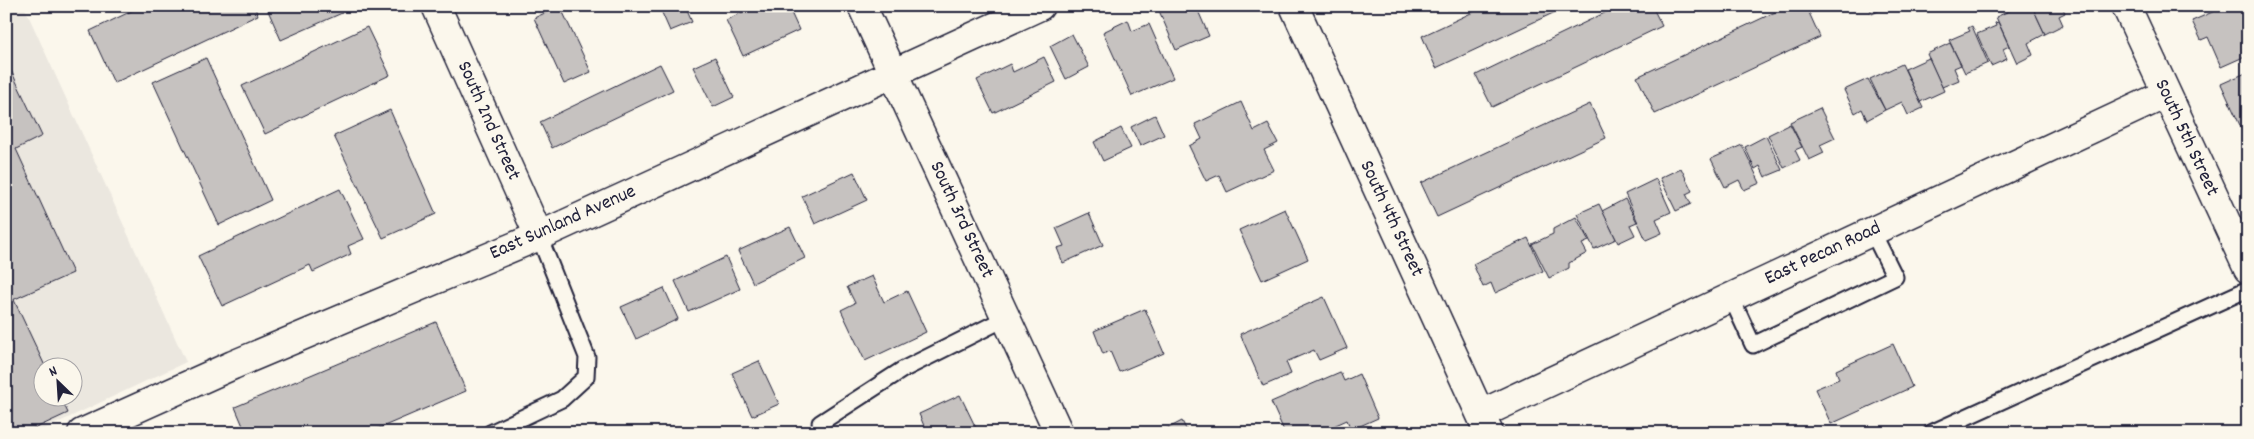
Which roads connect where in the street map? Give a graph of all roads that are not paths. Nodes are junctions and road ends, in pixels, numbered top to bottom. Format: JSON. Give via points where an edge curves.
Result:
{"nodes":[{"id":1,"x":436,"y":6,"type":"edge"},
{"id":2,"x":862,"y":6,"type":"edge"},
{"id":3,"x":1040,"y":6,"type":"edge"},
{"id":4,"x":1294,"y":6,"type":"edge"},
{"id":5,"x":2126,"y":6,"type":"edge"},
{"id":6,"x":894,"y":75,"type":"junction"},
{"id":7,"x":2166,"y":94,"type":"junction"},
{"id":8,"x":1872,"y":231,"type":"junction"},
{"id":9,"x":539,"y":236,"type":"junction"},
{"id":10,"x":2246,"y":261,"type":"edge"},
{"id":11,"x":2248,"y":289,"type":"edge"},
{"id":12,"x":1731,"y":297,"type":"junction"},
{"id":13,"x":1006,"y":318,"type":"junction"},
{"id":14,"x":820,"y":423,"type":"dead end"},
{"id":15,"x":1485,"y":423,"type":"edge"},
{"id":16,"x":82,"y":433,"type":"edge"},
{"id":17,"x":490,"y":433,"type":"edge"},
{"id":18,"x":1059,"y":433,"type":"edge"},
{"id":19,"x":1931,"y":433,"type":"edge"}],
"edges":[{"from":1,"to":9,"type":"street","name":"South 2nd Street"},
{"from":2,"to":6,"type":"street","name":"South 3rd Street"},
{"from":3,"to":6,"type":"street","name":"East Sunland Avenue"},
{"from":4,"to":15,"type":"street","name":"South 4th Street"},
{"from":5,"to":7,"type":"street","name":"South 5th Street"},
{"from":6,"to":9,"type":"street","name":"East Sunland Avenue"},
{"from":6,"to":13,"type":"street","name":"South 3rd Street"},
{"from":7,"to":8,"type":"street","name":"East Pecan Road"},
{"from":7,"to":10,"type":"street","name":"South 5th Street"},
{"from":8,"to":12,"type":"street","name":"East Pecan Road"},
{"from":8,"to":12,"type":"lane","via":[[1895,277],[1753,345]]},
{"from":9,"to":16,"type":"street","name":"East Sunland Avenue","via":[[233,365]]},
{"from":9,"to":17,"type":"lane","via":[[587,357],[586,377],[562,399]]},
{"from":11,"to":19,"type":"lane"},
{"from":12,"to":15,"type":"street","name":"East Pecan Road"},
{"from":13,"to":14,"type":"lane","via":[[902,370]]},
{"from":13,"to":18,"type":"street","name":"South 3rd Street"}]}
